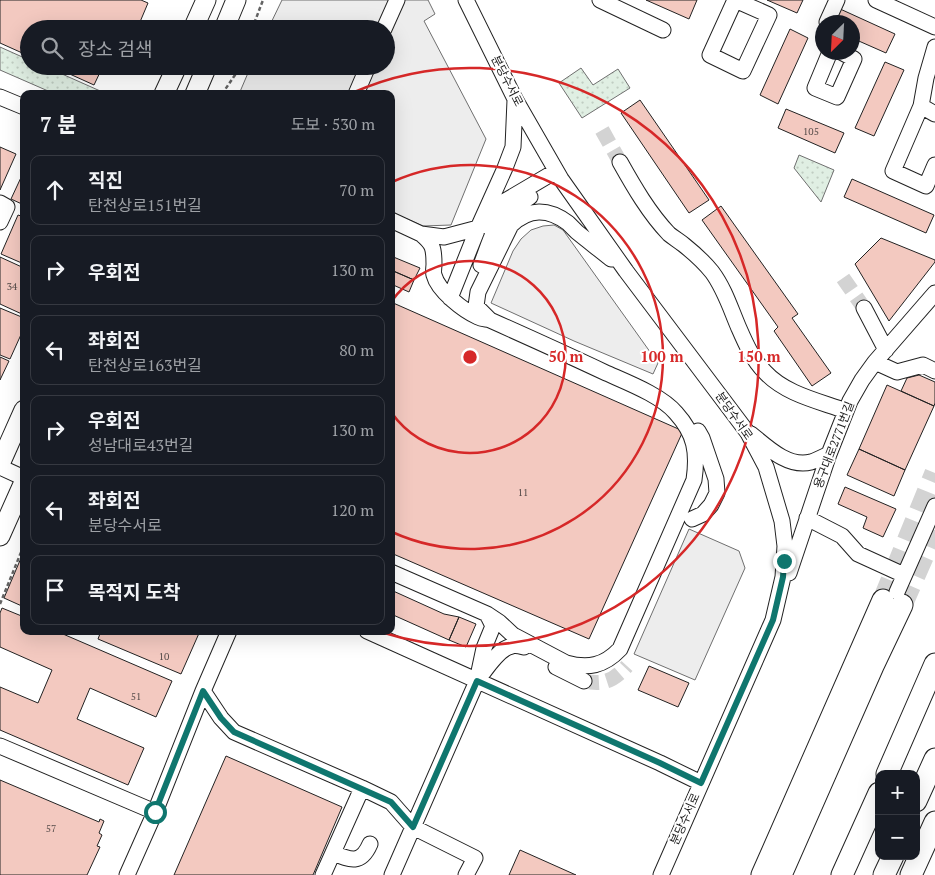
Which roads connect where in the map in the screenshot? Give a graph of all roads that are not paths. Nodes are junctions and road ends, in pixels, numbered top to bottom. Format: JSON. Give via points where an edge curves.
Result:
{"nodes":[{"id":1,"x":206,"y":0,"type":"edge"},
{"id":2,"x":236,"y":0,"type":"edge"},
{"id":3,"x":397,"y":0,"type":"edge"},
{"id":4,"x":466,"y":0,"type":"edge"},
{"id":5,"x":600,"y":0,"type":"edge"},
{"id":6,"x":837,"y":0,"type":"edge"},
{"id":7,"x":876,"y":0,"type":"edge"},
{"id":8,"x":830,"y":15,"type":"edge"},
{"id":9,"x":197,"y":20,"type":"edge"},
{"id":10,"x":228,"y":20,"type":"edge"},
{"id":11,"x":388,"y":20,"type":"edge"},
{"id":12,"x":935,"y":27,"type":"edge"},
{"id":13,"x":663,"y":30,"type":"dead end"},
{"id":14,"x":935,"y":47,"type":"edge"},
{"id":15,"x":821,"y":60,"type":"edge"},
{"id":16,"x":854,"y":60,"type":"edge"},
{"id":17,"x":173,"y":75,"type":"edge"},
{"id":18,"x":203,"y":75,"type":"edge"},
{"id":19,"x":364,"y":75,"type":"edge"},
{"id":20,"x":166,"y":90,"type":"edge"},
{"id":21,"x":197,"y":90,"type":"edge"},
{"id":22,"x":358,"y":90,"type":"edge"},
{"id":23,"x":0,"y":97,"type":"edge"},
{"id":24,"x":515,"y":99,"type":"junction"},
{"id":25,"x":20,"y":105,"type":"edge"},
{"id":26,"x":921,"y":106,"type":"junction"},
{"id":27,"x":935,"y":114,"type":"edge"},
{"id":28,"x":620,"y":162,"type":"tunnel mouth"},
{"id":29,"x":935,"y":165,"type":"edge"},
{"id":30,"x":558,"y":175,"type":"junction"},
{"id":31,"x":0,"y":204,"type":"edge"},
{"id":32,"x":0,"y":222,"type":"edge"},
{"id":33,"x":395,"y":222,"type":"edge"},
{"id":34,"x":478,"y":228,"type":"junction"},
{"id":35,"x":421,"y":234,"type":"junction"},
{"id":36,"x":626,"y":271,"type":"junction"},
{"id":37,"x":935,"y":293,"type":"edge"},
{"id":38,"x":450,"y":298,"type":"junction"},
{"id":39,"x":476,"y":306,"type":"junction"},
{"id":40,"x":864,"y":308,"type":"tunnel mouth"},
{"id":41,"x":490,"y":320,"type":"junction"},
{"id":42,"x":886,"y":350,"type":"junction"},
{"id":43,"x":875,"y":362,"type":"junction"},
{"id":44,"x":935,"y":371,"type":"edge"},
{"id":45,"x":663,"y":401,"type":"junction"},
{"id":46,"x":846,"y":411,"type":"junction"},
{"id":47,"x":20,"y":419,"type":"edge"},
{"id":48,"x":748,"y":432,"type":"junction"},
{"id":49,"x":830,"y":454,"type":"junction"},
{"id":50,"x":0,"y":464,"type":"edge"},
{"id":51,"x":0,"y":468,"type":"edge"},
{"id":52,"x":20,"y":476,"type":"edge"},
{"id":53,"x":20,"y":491,"type":"edge"},
{"id":54,"x":935,"y":506,"type":"edge"},
{"id":55,"x":807,"y":518,"type":"junction"},
{"id":56,"x":692,"y":519,"type":"dead end"},
{"id":57,"x":0,"y":536,"type":"edge"},
{"id":58,"x":395,"y":574,"type":"edge"},
{"id":59,"x":904,"y":576,"type":"junction"},
{"id":60,"x":894,"y":599,"type":"junction"},
{"id":61,"x":487,"y":614,"type":"junction"},
{"id":62,"x":773,"y":620,"type":"junction"},
{"id":63,"x":227,"y":635,"type":"edge"},
{"id":64,"x":376,"y":635,"type":"edge"},
{"id":65,"x":513,"y":635,"type":"junction"},
{"id":66,"x":524,"y":647,"type":"junction"},
{"id":67,"x":935,"y":664,"type":"edge"},
{"id":68,"x":477,"y":681,"type":"junction"},
{"id":69,"x":584,"y":681,"type":"tunnel mouth"},
{"id":70,"x":203,"y":691,"type":"junction"},
{"id":71,"x":0,"y":746,"type":"edge"},
{"id":72,"x":935,"y":759,"type":"edge"},
{"id":73,"x":889,"y":770,"type":"edge"},
{"id":74,"x":701,"y":783,"type":"junction"},
{"id":75,"x":362,"y":788,"type":"junction"},
{"id":76,"x":920,"y":792,"type":"edge"},
{"id":77,"x":875,"y":802,"type":"edge"},
{"id":78,"x":155,"y":812,"type":"junction"},
{"id":79,"x":935,"y":822,"type":"edge"},
{"id":80,"x":413,"y":827,"type":"junction"},
{"id":81,"x":370,"y":844,"type":"dead end"},
{"id":82,"x":333,"y":854,"type":"junction"},
{"id":83,"x":890,"y":860,"type":"edge"},
{"id":84,"x":127,"y":875,"type":"edge"},
{"id":85,"x":323,"y":875,"type":"edge"},
{"id":86,"x":392,"y":875,"type":"edge"},
{"id":87,"x":466,"y":875,"type":"edge"},
{"id":88,"x":661,"y":875,"type":"edge"},
{"id":89,"x":762,"y":875,"type":"edge"},
{"id":90,"x":781,"y":875,"type":"edge"},
{"id":91,"x":842,"y":875,"type":"edge"},
{"id":92,"x":884,"y":875,"type":"edge"},
{"id":93,"x":911,"y":875,"type":"edge"}],
"edges":[{"from":1,"to":9,"type":"main road"},
{"from":2,"to":10,"type":"main road"},
{"from":3,"to":11,"type":"street"},
{"from":4,"to":24,"type":"street","name":"분당수서로"},
{"from":5,"to":13,"type":"street"},
{"from":6,"to":8,"type":"street"},
{"from":7,"to":12,"type":"street"},
{"from":14,"to":26,"type":"street"},
{"from":15,"to":16,"type":"street","via":[[815,88],[837,98]]},
{"from":17,"to":20,"type":"main road"},
{"from":18,"to":21,"type":"main road"},
{"from":19,"to":22,"type":"street"},
{"from":23,"to":25,"type":"street"},
{"from":24,"to":30,"type":"street","name":"분당수서로"},
{"from":24,"to":34,"type":"street","via":[[513,147]]},
{"from":26,"to":27,"type":"street"},
{"from":26,"to":29,"type":"street","via":[[893,171],[926,186]]},
{"from":28,"to":46,"type":"street","via":[[659,222],[698,257],[719,283],[745,342],[765,373],[795,393]]},
{"from":30,"to":34,"type":"street","via":[[500,204]]},
{"from":30,"to":36,"type":"street","name":"분당수서로"},
{"from":30,"to":39,"type":"street","via":[[514,206],[499,222],[472,287],[471,297]]},
{"from":31,"to":32,"type":"street","via":[[7,207]]},
{"from":33,"to":35,"type":"street"},
{"from":34,"to":35,"type":"street","via":[[444,237]]},
{"from":34,"to":38,"type":"street"},
{"from":35,"to":38,"type":"street","via":[[431,242],[433,274]]},
{"from":36,"to":39,"type":"street","via":[[568,223],[546,213],[527,214],[511,225],[478,292]]},
{"from":36,"to":48,"type":"street","name":"분당수서로"},
{"from":37,"to":42,"type":"street","name":"용구대로2771번길"},
{"from":38,"to":41,"type":"street","via":[[478,317]]},
{"from":39,"to":41,"type":"street"},
{"from":40,"to":42,"type":"street"},
{"from":41,"to":45,"type":"street"},
{"from":42,"to":43,"type":"street","name":"용구대로2771번길"},
{"from":43,"to":44,"type":"street","via":[[897,372],[923,365]]},
{"from":43,"to":46,"type":"street","name":"용구대로2771번길"},
{"from":45,"to":56,"type":"street","via":[[679,408],[691,420],[702,438],[716,479],[717,493],[711,505]]},
{"from":45,"to":65,"type":"street","via":[[675,411],[691,435],[696,469],[620,649],[598,664],[575,665]]},
{"from":46,"to":49,"type":"street","name":"용구대로2771번길"},
{"from":47,"to":50,"type":"main road"},
{"from":48,"to":49,"type":"street","via":[[782,457],[797,462],[809,462]]},
{"from":48,"to":62,"type":"street","name":"분당수서로","via":[[766,467],[782,521],[785,546],[783,577]]},
{"from":49,"to":55,"type":"street","name":"용구대로2771번길"},
{"from":51,"to":52,"type":"street"},
{"from":53,"to":57,"type":"main road"},
{"from":54,"to":59,"type":"street"},
{"from":55,"to":59,"type":"street","via":[[842,536],[858,554]]},
{"from":55,"to":62,"type":"street","name":"용구대로2771번길"},
{"from":58,"to":61,"type":"street"},
{"from":59,"to":60,"type":"street"},
{"from":60,"to":89,"type":"highway"},
{"from":60,"to":90,"type":"highway","via":[[873,666]]},
{"from":61,"to":65,"type":"street"},
{"from":61,"to":68,"type":"street","via":[[493,626]]},
{"from":62,"to":74,"type":"street","name":"분당수서로"},
{"from":63,"to":70,"type":"street"},
{"from":64,"to":68,"type":"street"},
{"from":65,"to":66,"type":"street"},
{"from":66,"to":68,"type":"street","via":[[512,646],[504,650]]},
{"from":66,"to":69,"type":"street","via":[[537,658]]},
{"from":67,"to":73,"type":"highway"},
{"from":68,"to":74,"type":"street"},
{"from":68,"to":80,"type":"street"},
{"from":70,"to":75,"type":"street","via":[[234,732]]},
{"from":70,"to":78,"type":"street"},
{"from":71,"to":78,"type":"street"},
{"from":72,"to":76,"type":"highway"},
{"from":74,"to":88,"type":"street","name":"분당수서로"},
{"from":75,"to":80,"type":"street","via":[[391,802]]},
{"from":75,"to":82,"type":"street"},
{"from":77,"to":91,"type":"highway"},
{"from":78,"to":84,"type":"street"},
{"from":79,"to":93,"type":"highway"},
{"from":80,"to":86,"type":"street"},
{"from":80,"to":87,"type":"street","via":[[475,858]]},
{"from":81,"to":82,"type":"street","via":[[366,853],[358,858],[350,860]]},
{"from":82,"to":85,"type":"street"},
{"from":83,"to":92,"type":"highway"}]}
